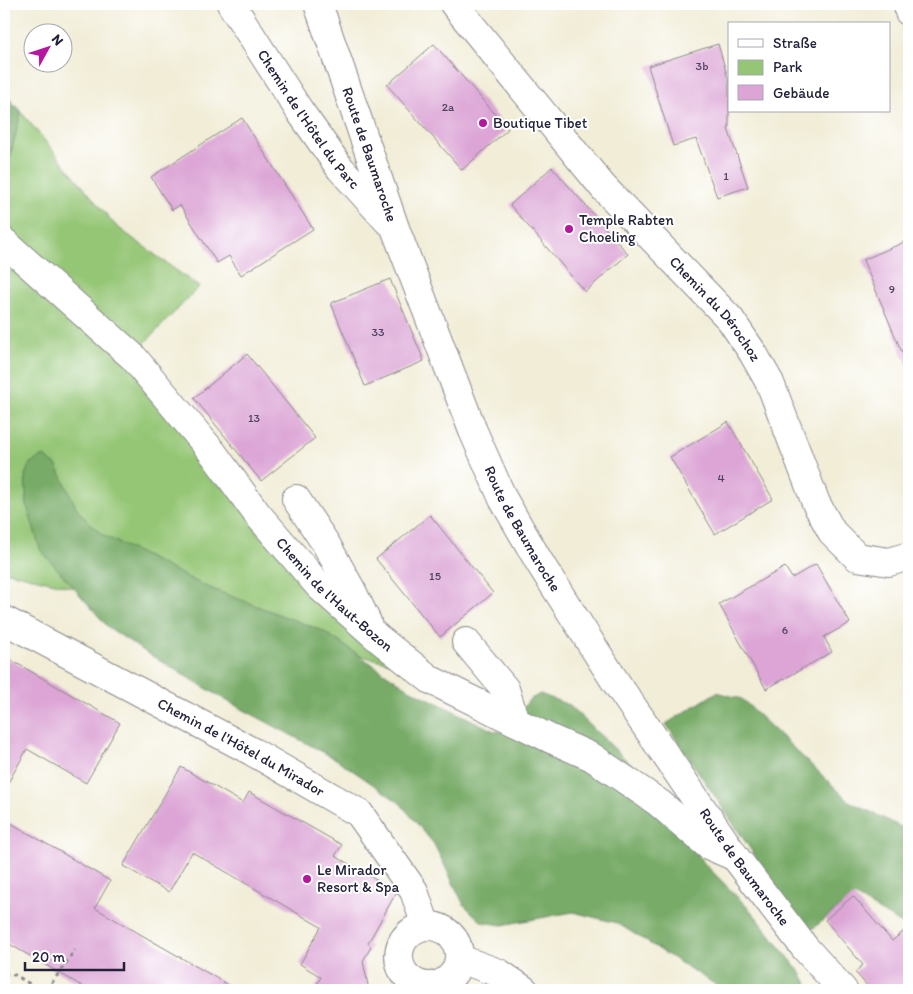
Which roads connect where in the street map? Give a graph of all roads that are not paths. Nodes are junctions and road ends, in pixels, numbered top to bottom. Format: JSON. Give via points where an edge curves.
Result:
{"nodes":[{"id":1,"x":231,"y":4,"type":"edge"},
{"id":2,"x":318,"y":4,"type":"edge"},
{"id":3,"x":454,"y":4,"type":"edge"},
{"id":4,"x":908,"y":4,"type":"edge"},
{"id":5,"x":909,"y":12,"type":"edge"},
{"id":6,"x":395,"y":228,"type":"junction"},
{"id":7,"x":4,"y":242,"type":"edge"},
{"id":8,"x":296,"y":499,"type":"dead end"},
{"id":9,"x":909,"y":556,"type":"edge"},
{"id":10,"x":4,"y":620,"type":"edge"},
{"id":11,"x":373,"y":634,"type":"junction"},
{"id":12,"x":466,"y":642,"type":"dead end"},
{"id":13,"x":515,"y":721,"type":"junction"},
{"id":14,"x":736,"y":858,"type":"junction"},
{"id":15,"x":426,"y":926,"type":"junction"},
{"id":16,"x":460,"y":959,"type":"junction"},
{"id":17,"x":425,"y":988,"type":"edge"},
{"id":18,"x":524,"y":990,"type":"edge"},
{"id":19,"x":843,"y":990,"type":"edge"}],
"edges":[{"from":1,"to":6,"type":"street","name":"Chemin de l'Hôtel du Parc","via":[[340,168]]},
{"from":2,"to":6,"type":"street","name":"Route de Baumaroche"},
{"from":3,"to":9,"type":"street","name":"Chemin du Dérochoz","via":[[603,187],[730,318],[770,382],[816,503],[832,532],[857,557],[889,562]]},
{"from":4,"to":5,"type":"street"},
{"from":6,"to":14,"type":"street","name":"Route de Baumaroche","via":[[472,431],[503,499],[613,678]]},
{"from":7,"to":11,"type":"street","name":"Chemin de l'Haut-Bozon","via":[[133,357],[213,453],[258,515],[320,587]]},
{"from":8,"to":11,"type":"street","via":[[326,544]]},
{"from":10,"to":15,"type":"street","name":"Chemin de l'Hôtel du Mirador","via":[[359,813],[414,890]]},
{"from":11,"to":13,"type":"street","name":"Chemin de l'Haut-Bozon","via":[[431,680]]},
{"from":12,"to":13,"type":"street","via":[[505,689]]},
{"from":13,"to":14,"type":"street","name":"Chemin de l'Haut-Bozon","via":[[592,757],[659,803],[708,845]]},
{"from":14,"to":19,"type":"street","name":"Route de Baumaroche","via":[[805,948]]},
{"from":15,"to":16,"type":"street","via":[[443,929],[450,935],[456,941]]},
{"from":15,"to":17,"type":"street","via":[[409,934],[403,942],[399,961],[407,977]]},
{"from":16,"to":17,"type":"street","via":[[452,977],[444,983]]},
{"from":16,"to":18,"type":"street","via":[[499,973]]}]}
